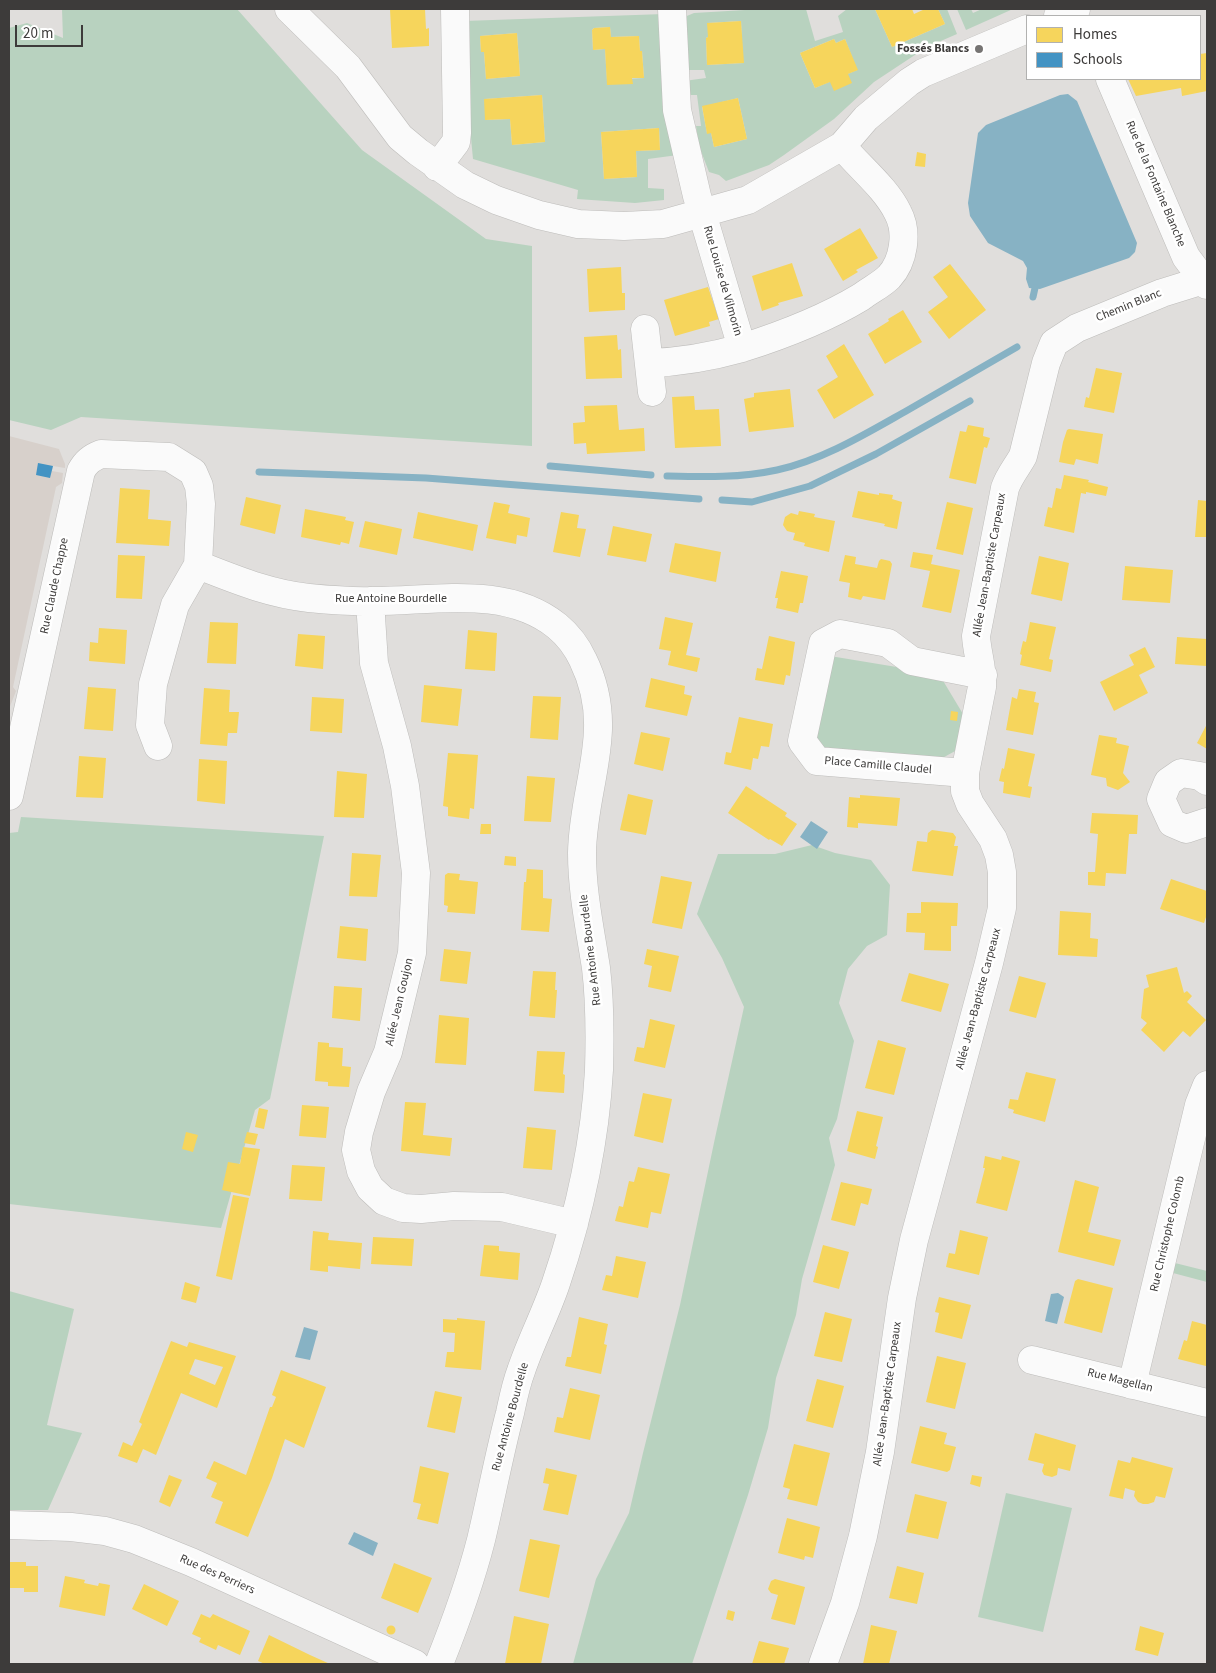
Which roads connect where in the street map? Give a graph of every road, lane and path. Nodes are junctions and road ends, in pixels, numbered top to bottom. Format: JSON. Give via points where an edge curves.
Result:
{"nodes":[{"id":1,"x":289,"y":9,"type":"edge"},
{"id":2,"x":455,"y":9,"type":"edge"},
{"id":3,"x":672,"y":9,"type":"edge"},
{"id":4,"x":1078,"y":9,"type":"edge"},
{"id":5,"x":1061,"y":15,"type":"edge"},
{"id":6,"x":1026,"y":29,"type":"edge"},
{"id":7,"x":1110,"y":80,"type":"edge"},
{"id":8,"x":842,"y":146,"type":"junction"},
{"id":9,"x":437,"y":166,"type":"junction"},
{"id":10,"x":702,"y":214,"type":"junction"},
{"id":11,"x":1206,"y":281,"type":"edge"},
{"id":12,"x":645,"y":329,"type":"dead end"},
{"id":13,"x":1054,"y":342,"type":"joint"},
{"id":14,"x":742,"y":348,"type":"junction"},
{"id":15,"x":649,"y":363,"type":"junction"},
{"id":16,"x":652,"y":392,"type":"dead end"},
{"id":17,"x":198,"y":565,"type":"junction"},
{"id":18,"x":370,"y":601,"type":"junction"},
{"id":19,"x":983,"y":675,"type":"junction"},
{"id":20,"x":158,"y":746,"type":"dead end"},
{"id":21,"x":965,"y":773,"type":"junction"},
{"id":22,"x":1207,"y":781,"type":"edge"},
{"id":23,"x":9,"y":796,"type":"edge"},
{"id":24,"x":1207,"y":822,"type":"edge"},
{"id":25,"x":1207,"y":1086,"type":"edge"},
{"id":26,"x":574,"y":1224,"type":"junction"},
{"id":27,"x":1032,"y":1360,"type":"dead end"},
{"id":28,"x":1132,"y":1384,"type":"junction"},
{"id":29,"x":1207,"y":1403,"type":"edge"},
{"id":30,"x":9,"y":1525,"type":"edge"},
{"id":31,"x":415,"y":1664,"type":"edge"},
{"id":32,"x":439,"y":1664,"type":"edge"},
{"id":33,"x":823,"y":1664,"type":"edge"}],
"edges":[{"from":1,"to":9,"type":"street","via":[[348,67],[400,136]]},
{"from":2,"to":9,"type":"street","via":[[458,133],[456,142]]},
{"from":3,"to":10,"type":"street","name":"Rue Louise de Vilmorin","via":[[676,110]]},
{"from":4,"to":5,"type":"street"},
{"from":6,"to":8,"type":"street","via":[[909,82],[866,118]]},
{"from":7,"to":11,"type":"street","name":"Rue de la Fontaine Blanche","via":[[1186,257]]},
{"from":8,"to":10,"type":"street","via":[[748,200]]},
{"from":8,"to":14,"type":"street","name":"Rue Louise de Vilmorin","via":[[890,199],[899,214],[903,248],[898,262],[890,276],[848,305],[806,325]]},
{"from":9,"to":10,"type":"street","via":[[496,200],[538,215],[578,224],[663,224]]},
{"from":10,"to":14,"type":"street","name":"Rue Louise de Vilmorin"},
{"from":11,"to":13,"type":"street","name":"Chemin Blanc","via":[[1162,293],[1077,328]]},
{"from":12,"to":15,"type":"street"},
{"from":13,"to":19,"type":"street","name":"Allée Jean-Baptiste Carpeaux","via":[[1023,456],[1005,488],[976,636]]},
{"from":14,"to":15,"type":"street","name":"Rue Louise de Vilmorin","via":[[681,362]]},
{"from":15,"to":16,"type":"street"},
{"from":17,"to":18,"type":"street","name":"Rue Antoine Bourdelle","via":[[281,594]]},
{"from":17,"to":20,"type":"street","via":[[175,605],[153,684],[150,725]]},
{"from":17,"to":23,"type":"street","name":"Rue Claude Chappe","via":[[201,504],[193,472],[169,457],[101,454],[85,463],[80,471]]},
{"from":18,"to":26,"type":"street","name":"Rue Antoine Bourdelle","via":[[473,598],[504,601],[532,610],[558,626],[576,646],[591,677],[598,706],[598,737],[582,854],[586,912],[596,970],[599,1069],[582,1192]]},
{"from":18,"to":26,"type":"street","name":"Allée Jean Goujon","via":[[374,663],[405,786],[416,874],[412,953],[388,1052],[358,1132],[356,1150],[361,1171],[370,1188],[384,1201],[403,1208],[502,1207]]},
{"from":19,"to":21,"type":"street","name":"Allée Jean-Baptiste Carpeaux"},
{"from":19,"to":21,"type":"street","name":"Place Camille Claudel","via":[[912,661],[888,643],[840,634],[823,644],[802,741],[817,761]]},
{"from":21,"to":33,"type":"street","name":"Allée Jean-Baptiste Carpeaux","via":[[970,804],[999,855],[1002,908],[914,1240],[864,1536]]},
{"from":22,"to":24,"type":"street","via":[[1200,776],[1181,773],[1168,782],[1161,799],[1172,823],[1186,829]]},
{"from":25,"to":28,"type":"street","name":"Rue Christophe Colomb","via":[[1199,1105]]},
{"from":26,"to":32,"type":"street","name":"Rue Antoine Bourdelle","via":[[555,1284],[520,1372],[480,1545]]},
{"from":27,"to":28,"type":"street","name":"Rue Magellan"},
{"from":28,"to":29,"type":"street","name":"Rue Magellan"},
{"from":30,"to":31,"type":"street","name":"Rue des Perriers","via":[[97,1530],[134,1539]]}]}
